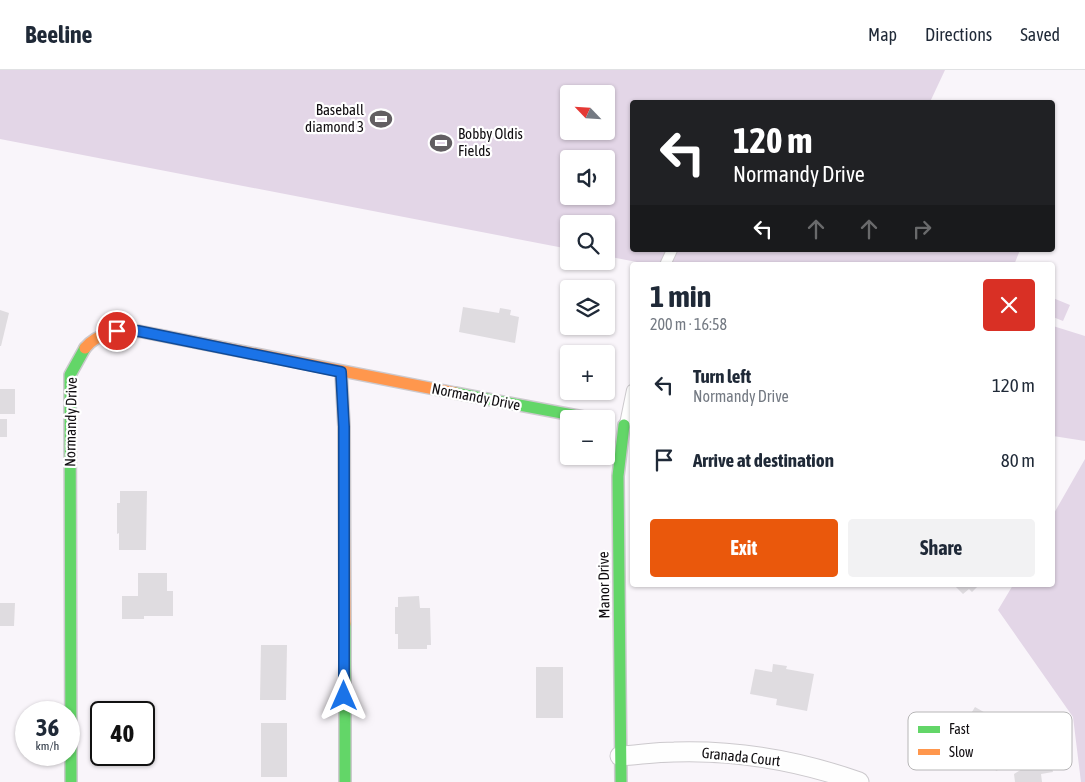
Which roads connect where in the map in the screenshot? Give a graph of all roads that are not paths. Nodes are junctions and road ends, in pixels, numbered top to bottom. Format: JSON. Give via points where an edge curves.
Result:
{"nodes":[{"id":1,"x":341,"y":372,"type":"junction"},
{"id":2,"x":630,"y":396,"type":"edge"},
{"id":3,"x":560,"y":413,"type":"edge"},
{"id":4,"x":621,"y":424,"type":"edge"},
{"id":5,"x":620,"y":756,"type":"junction"},
{"id":6,"x":71,"y":782,"type":"edge"},
{"id":7,"x":346,"y":782,"type":"edge"},
{"id":8,"x":621,"y":782,"type":"edge"},
{"id":9,"x":859,"y":782,"type":"edge"}],
"edges":[{"from":1,"to":3,"type":"street","name":"Normandy Drive"},
{"from":1,"to":6,"type":"street","name":"Normandy Drive","via":[[138,331],[117,331],[101,336],[78,355],[70,375]]},
{"from":1,"to":7,"type":"street"},
{"from":2,"to":4,"type":"lane","name":"Manor Drive"},
{"from":4,"to":5,"type":"street","name":"Manor Drive","via":[[618,476]]},
{"from":5,"to":8,"type":"street","name":"Manor Drive"},
{"from":5,"to":9,"type":"street","name":"Granada Court","via":[[674,752],[728,754],[782,761]]}]}
